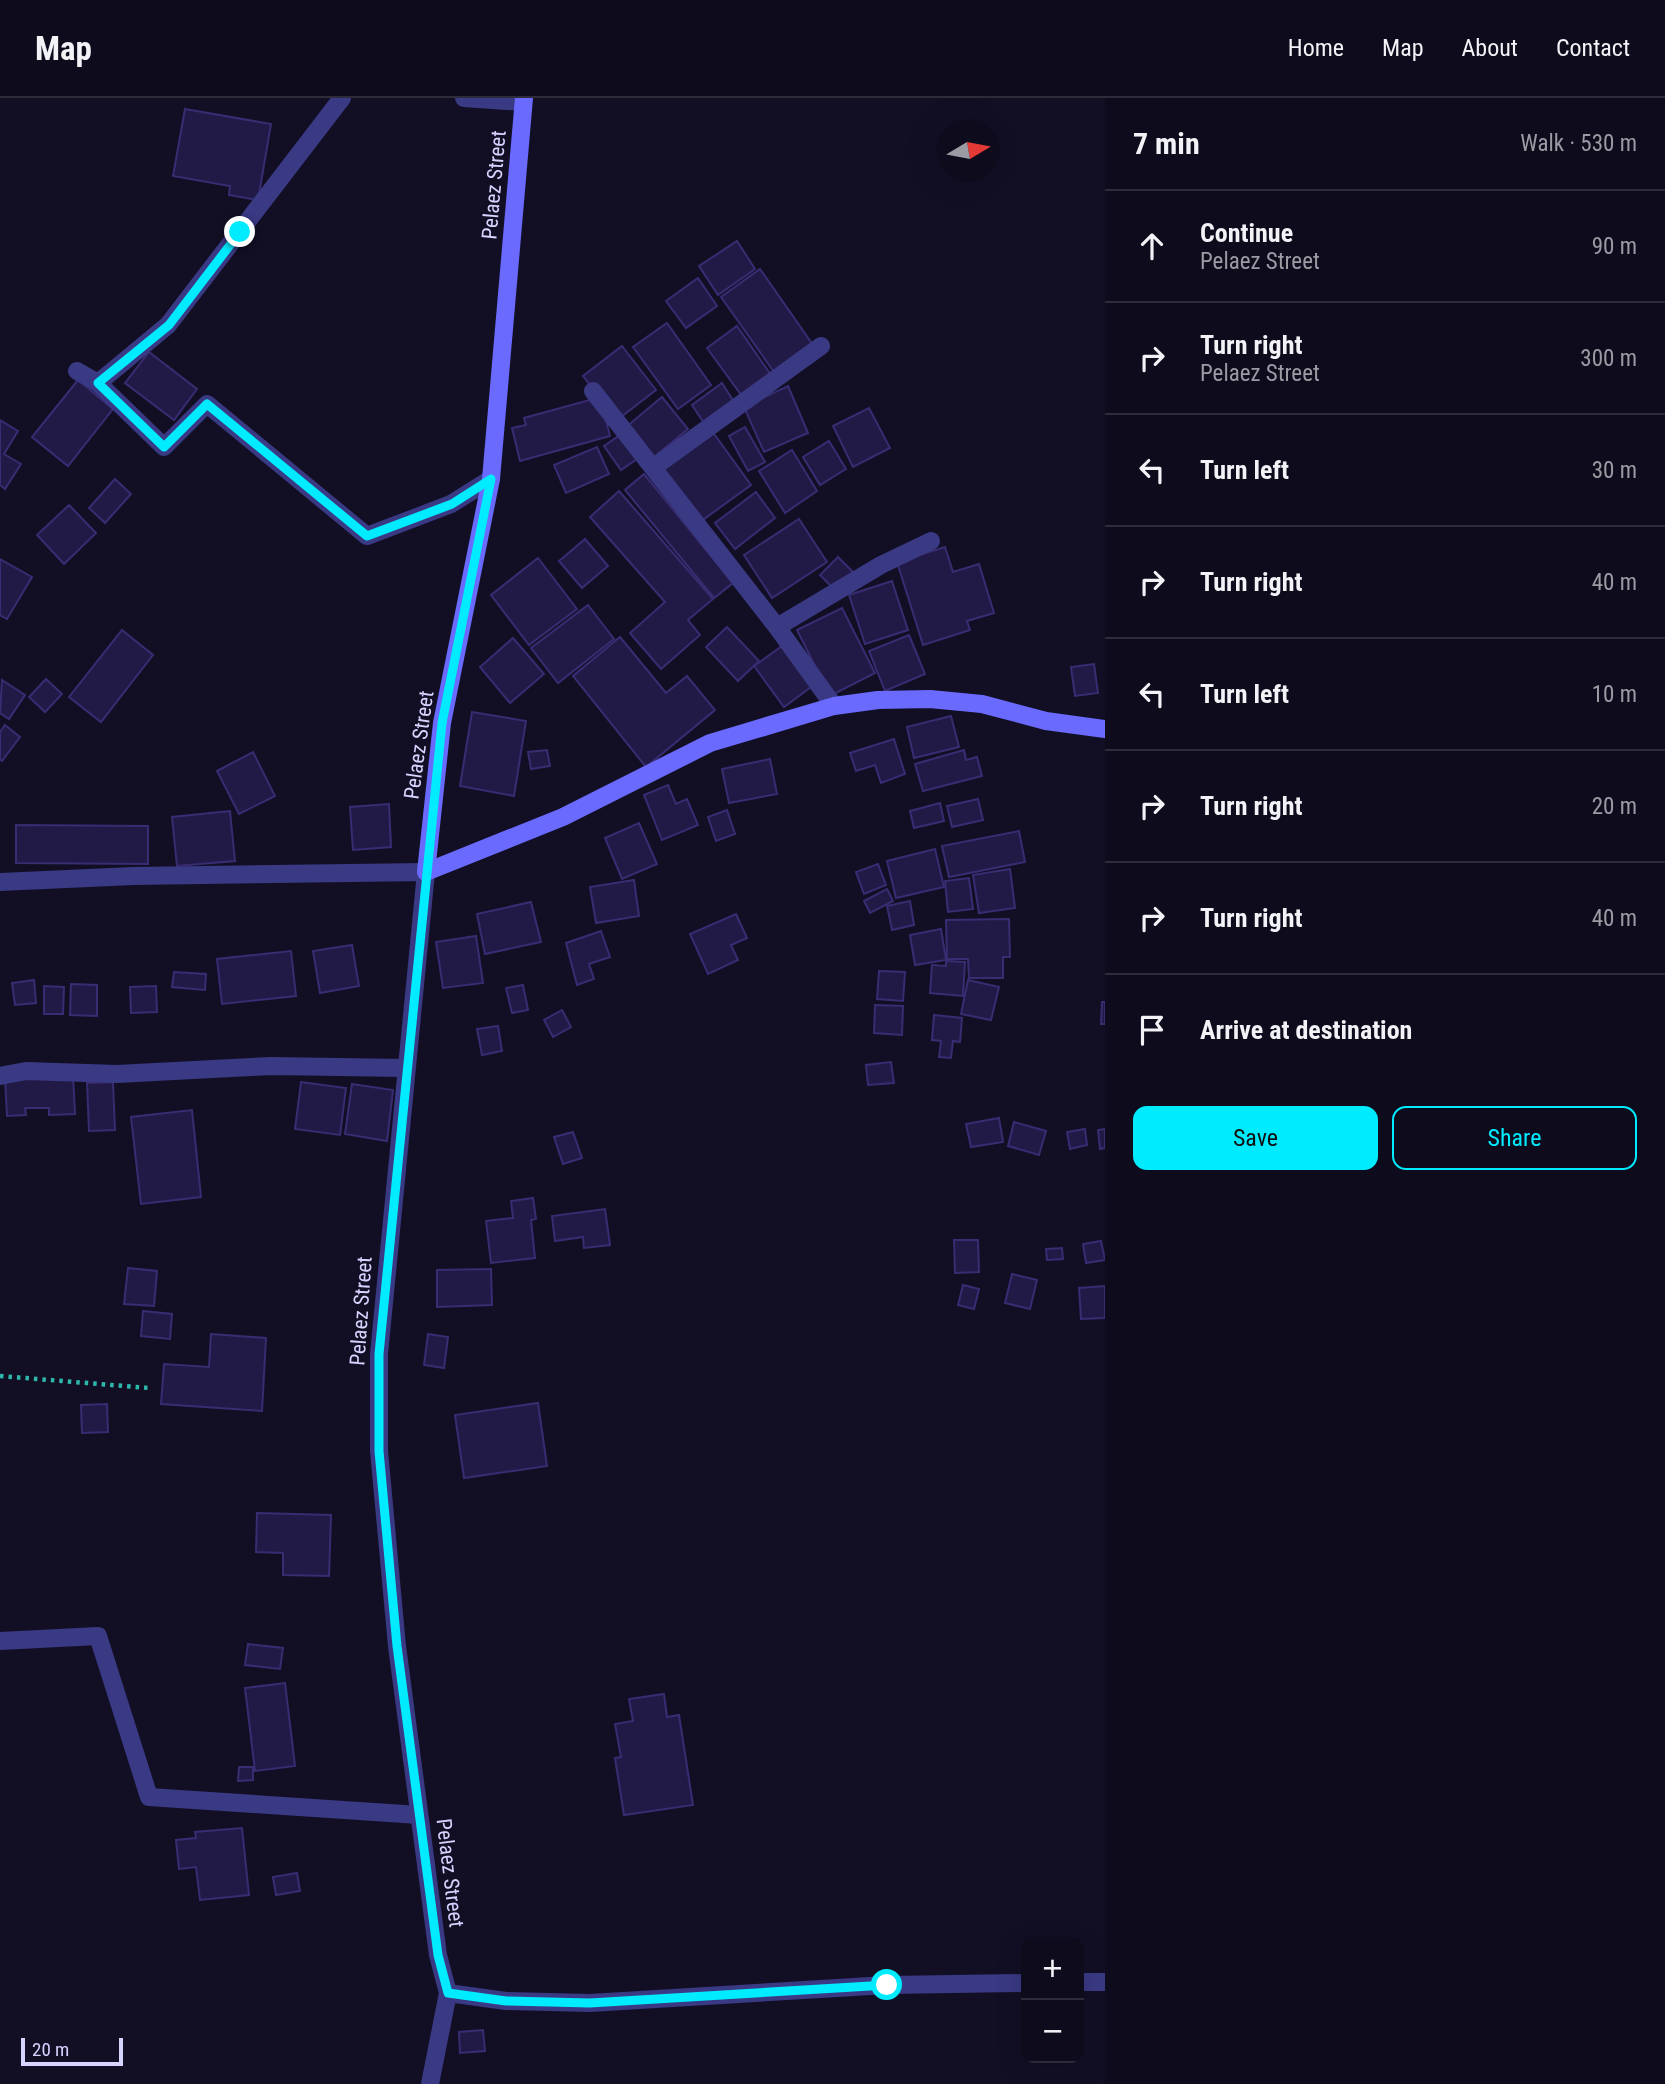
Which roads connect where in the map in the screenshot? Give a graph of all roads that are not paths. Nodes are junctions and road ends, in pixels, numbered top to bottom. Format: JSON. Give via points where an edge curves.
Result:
{"nodes":[{"id":1,"x":342,"y":98,"type":"edge"},
{"id":2,"x":464,"y":98,"type":"edge"},
{"id":3,"x":524,"y":100,"type":"edge"},
{"id":4,"x":821,"y":346,"type":"dead end"},
{"id":5,"x":77,"y":371,"type":"dead end"},
{"id":6,"x":98,"y":383,"type":"junction"},
{"id":7,"x":593,"y":391,"type":"dead end"},
{"id":8,"x":654,"y":467,"type":"junction"},
{"id":9,"x":491,"y":479,"type":"junction"},
{"id":10,"x":931,"y":541,"type":"dead end"},
{"id":11,"x":777,"y":627,"type":"junction"},
{"id":12,"x":834,"y":706,"type":"junction"},
{"id":13,"x":1105,"y":729,"type":"edge"},
{"id":14,"x":426,"y":872,"type":"junction"},
{"id":15,"x":0,"y":882,"type":"edge"},
{"id":16,"x":406,"y":1068,"type":"junction"},
{"id":17,"x":0,"y":1076,"type":"edge"},
{"id":18,"x":0,"y":1640,"type":"edge"},
{"id":19,"x":419,"y":1815,"type":"junction"},
{"id":20,"x":1084,"y":1982,"type":"edge"},
{"id":21,"x":1105,"y":1982,"type":"edge"},
{"id":22,"x":1021,"y":1983,"type":"edge"},
{"id":23,"x":448,"y":1993,"type":"junction"},
{"id":24,"x":430,"y":2084,"type":"edge"}],
"edges":[{"from":1,"to":6,"type":"street","via":[[169,325]]},
{"from":2,"to":3,"type":"street"},
{"from":3,"to":9,"type":"street","name":"Pelaez Street"},
{"from":4,"to":8,"type":"street"},
{"from":5,"to":6,"type":"street"},
{"from":6,"to":9,"type":"street","via":[[164,447],[207,404],[367,536],[452,504]]},
{"from":7,"to":8,"type":"street"},
{"from":8,"to":11,"type":"street"},
{"from":9,"to":14,"type":"street","name":"Pelaez Street","via":[[442,723]]},
{"from":10,"to":11,"type":"street"},
{"from":11,"to":12,"type":"street"},
{"from":12,"to":13,"type":"street","via":[[930,699],[982,704]]},
{"from":12,"to":14,"type":"street","via":[[710,743],[563,817]]},
{"from":14,"to":15,"type":"street"},
{"from":14,"to":16,"type":"street","name":"Pelaez Street"},
{"from":16,"to":17,"type":"street","via":[[271,1066],[117,1074],[26,1071]]},
{"from":16,"to":19,"type":"street","name":"Pelaez Street","via":[[379,1354],[379,1451]]},
{"from":18,"to":19,"type":"street","via":[[98,1636],[149,1797]]},
{"from":19,"to":23,"type":"street","name":"Pelaez Street","via":[[438,1955]]},
{"from":20,"to":21,"type":"street"},
{"from":22,"to":23,"type":"street","via":[[887,1985],[590,2003],[506,2001]]},
{"from":23,"to":24,"type":"street"}]}
